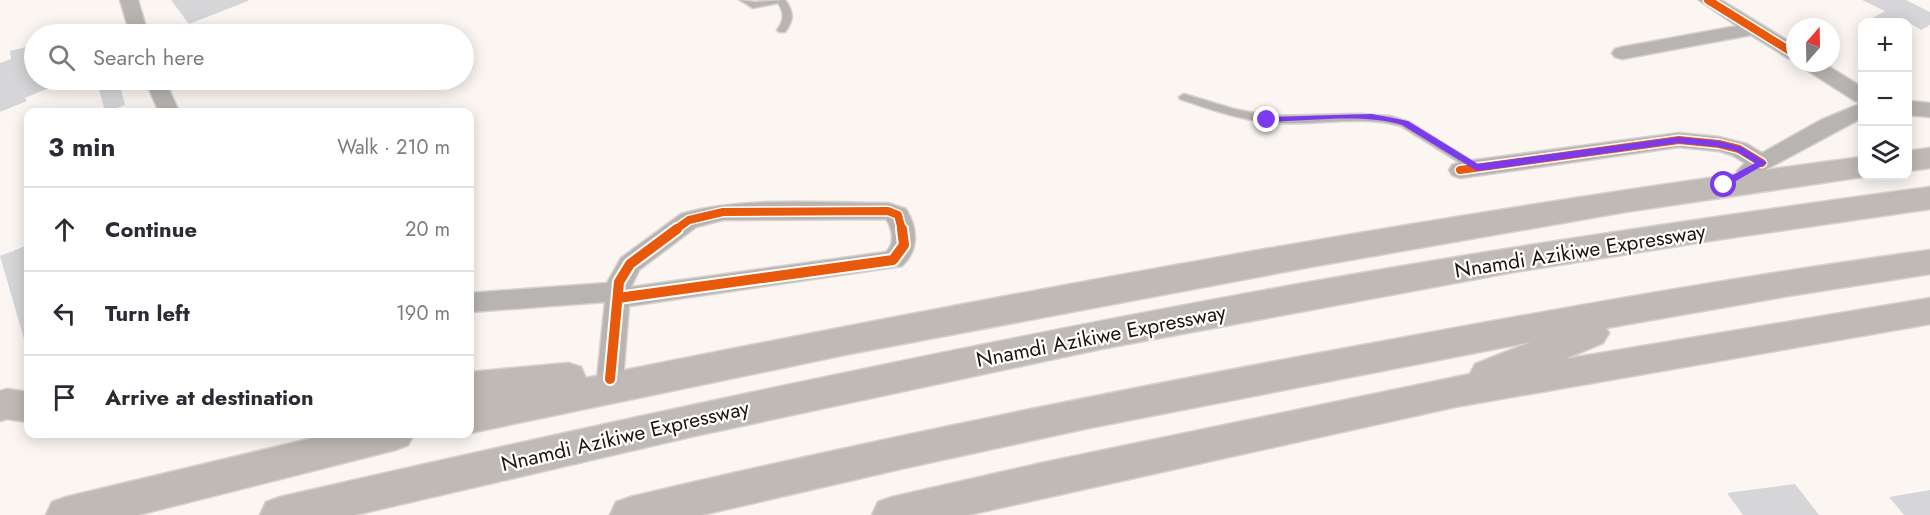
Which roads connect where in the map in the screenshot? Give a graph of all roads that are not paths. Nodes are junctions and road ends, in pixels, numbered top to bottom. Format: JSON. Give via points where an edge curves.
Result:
{"nodes":[{"id":1,"x":129,"y":0,"type":"edge"},
{"id":2,"x":745,"y":0,"type":"edge"},
{"id":3,"x":780,"y":0,"type":"edge"},
{"id":4,"x":1708,"y":0,"type":"edge"},
{"id":5,"x":136,"y":24,"type":"edge"},
{"id":6,"x":1754,"y":29,"type":"junction"},
{"id":7,"x":782,"y":30,"type":"dead end"},
{"id":8,"x":1786,"y":49,"type":"edge"},
{"id":9,"x":1622,"y":53,"type":"dead end"},
{"id":10,"x":1824,"y":72,"type":"edge"},
{"id":11,"x":159,"y":90,"type":"edge"},
{"id":12,"x":1858,"y":93,"type":"edge"},
{"id":13,"x":1184,"y":97,"type":"dead end"},
{"id":14,"x":167,"y":108,"type":"edge"},
{"id":15,"x":1912,"y":108,"type":"edge"},
{"id":16,"x":1930,"y":110,"type":"edge"},
{"id":17,"x":1858,"y":112,"type":"edge"},
{"id":18,"x":1930,"y":158,"type":"edge"},
{"id":19,"x":1912,"y":160,"type":"edge"},
{"id":20,"x":1762,"y":163,"type":"junction"},
{"id":21,"x":1858,"y":167,"type":"edge"},
{"id":22,"x":1469,"y":169,"type":"joint"},
{"id":23,"x":1724,"y":185,"type":"junction"},
{"id":24,"x":1930,"y":198,"type":"edge"},
{"id":25,"x":1389,"y":240,"type":"junction"},
{"id":26,"x":1930,"y":262,"type":"edge"},
{"id":27,"x":618,"y":295,"type":"junction"},
{"id":28,"x":1278,"y":302,"type":"junction"},
{"id":29,"x":474,"y":303,"type":"edge"},
{"id":30,"x":1642,"y":307,"type":"junction"},
{"id":31,"x":1930,"y":311,"type":"edge"},
{"id":32,"x":626,"y":380,"type":"junction"},
{"id":33,"x":474,"y":387,"type":"edge"},
{"id":34,"x":1455,"y":392,"type":"junction"},
{"id":35,"x":474,"y":416,"type":"edge"},
{"id":36,"x":379,"y":438,"type":"edge"},
{"id":37,"x":66,"y":515,"type":"edge"},
{"id":38,"x":280,"y":515,"type":"edge"},
{"id":39,"x":630,"y":515,"type":"edge"},
{"id":40,"x":892,"y":515,"type":"edge"}],
"edges":[{"from":1,"to":5,"type":"street"},
{"from":2,"to":3,"type":"lane","via":[[753,5]]},
{"from":3,"to":7,"type":"lane","via":[[789,15]]},
{"from":4,"to":6,"type":"street"},
{"from":6,"to":8,"type":"street"},
{"from":6,"to":9,"type":"street"},
{"from":10,"to":12,"type":"street"},
{"from":11,"to":14,"type":"street"},
{"from":13,"to":22,"type":"lane","via":[[1267,120],[1392,119],[1405,123]]},
{"from":15,"to":16,"type":"street"},
{"from":17,"to":20,"type":"street"},
{"from":18,"to":19,"type":"highway"},
{"from":20,"to":22,"type":"street","via":[[1739,149],[1679,140]]},
{"from":20,"to":23,"type":"street"},
{"from":21,"to":23,"type":"highway","name":"Nnamdi Azikiwe Expressway"},
{"from":23,"to":25,"type":"highway","name":"Nnamdi Azikiwe Expressway"},
{"from":24,"to":28,"type":"highway","name":"Nnamdi Azikiwe Expressway","via":[[1536,256]]},
{"from":25,"to":28,"type":"highway"},
{"from":25,"to":32,"type":"highway","name":"Nnamdi Azikiwe Expressway"},
{"from":26,"to":30,"type":"highway"},
{"from":27,"to":27,"type":"street","via":[[893,260],[902,253],[905,243],[898,215],[888,211],[706,214],[689,220],[630,264],[619,282]]},
{"from":27,"to":29,"type":"street"},
{"from":27,"to":32,"type":"street"},
{"from":28,"to":38,"type":"highway","name":"Nnamdi Azikiwe Expressway","via":[[900,375]]},
{"from":30,"to":34,"type":"highway","via":[[1630,319],[1496,370]]},
{"from":30,"to":39,"type":"highway","via":[[1140,401]]},
{"from":31,"to":34,"type":"highway"},
{"from":32,"to":33,"type":"highway","via":[[567,378]]},
{"from":32,"to":35,"type":"highway","name":"Nnamdi Azikiwe Expressway"},
{"from":34,"to":40,"type":"highway"},
{"from":36,"to":37,"type":"highway"}]}
